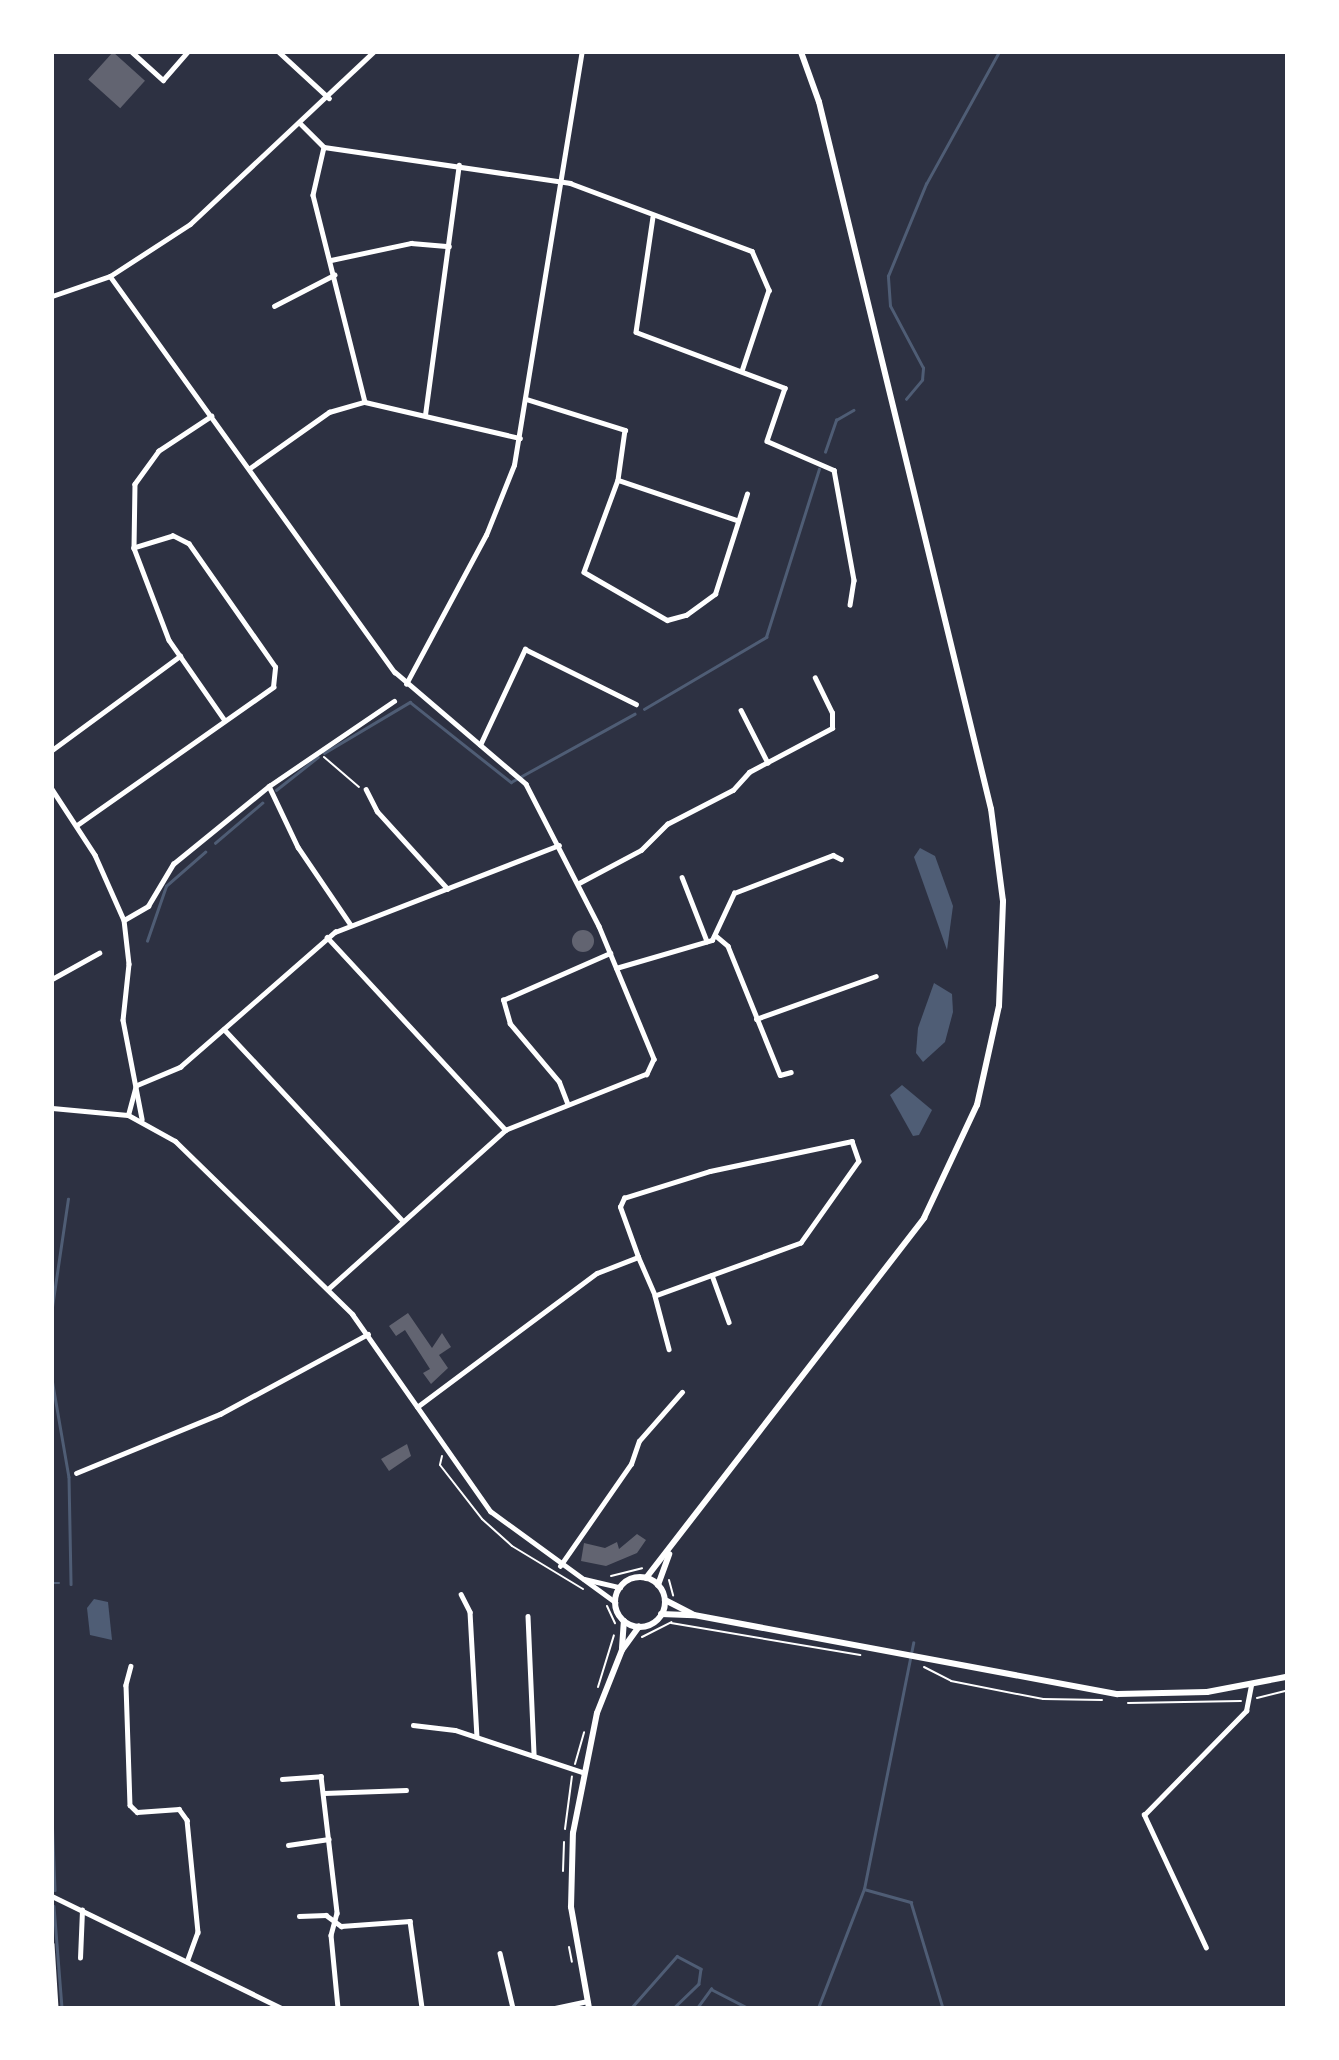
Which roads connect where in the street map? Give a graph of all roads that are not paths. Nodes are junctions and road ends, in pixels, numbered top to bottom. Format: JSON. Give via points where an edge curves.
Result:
{"nodes":[{"id":1,"x":132,"y":52,"type":"edge"},
{"id":2,"x":187,"y":52,"type":"edge"},
{"id":3,"x":279,"y":52,"type":"edge"},
{"id":4,"x":373,"y":52,"type":"edge"},
{"id":5,"x":582,"y":52,"type":"edge"},
{"id":6,"x":801,"y":52,"type":"edge"},
{"id":7,"x":329,"y":98,"type":"junction"},
{"id":8,"x":301,"y":124,"type":"junction"},
{"id":9,"x":324,"y":147,"type":"junction"},
{"id":10,"x":459,"y":165,"type":"junction"},
{"id":11,"x":561,"y":182,"type":"junction"},
{"id":12,"x":653,"y":217,"type":"junction"},
{"id":13,"x":449,"y":246,"type":"junction"},
{"id":14,"x":331,"y":260,"type":"junction"},
{"id":15,"x":334,"y":275,"type":"junction"},
{"id":16,"x":110,"y":276,"type":"junction"},
{"id":17,"x":52,"y":296,"type":"edge"},
{"id":18,"x":274,"y":306,"type":"dead end"},
{"id":19,"x":742,"y":371,"type":"junction"},
{"id":20,"x":526,"y":399,"type":"junction"},
{"id":21,"x":365,"y":402,"type":"junction"},
{"id":22,"x":425,"y":415,"type":"junction"},
{"id":23,"x":212,"y":416,"type":"junction"},
{"id":24,"x":520,"y":438,"type":"junction"},
{"id":25,"x":250,"y":468,"type":"junction"},
{"id":26,"x":618,"y":480,"type":"junction"},
{"id":27,"x":747,"y":494,"type":"dead end"},
{"id":28,"x":737,"y":520,"type":"junction"},
{"id":29,"x":134,"y":548,"type":"junction"},
{"id":30,"x":849,"y":605,"type":"dead end"},
{"id":31,"x":180,"y":656,"type":"junction"},
{"id":32,"x":815,"y":678,"type":"dead end"},
{"id":33,"x":408,"y":685,"type":"junction"},
{"id":34,"x":394,"y":701,"type":"dead end"},
{"id":35,"x":636,"y":704,"type":"dead end"},
{"id":36,"x":741,"y":710,"type":"dead end"},
{"id":37,"x":225,"y":719,"type":"junction"},
{"id":38,"x":480,"y":745,"type":"junction"},
{"id":39,"x":52,"y":750,"type":"edge"},
{"id":40,"x":768,"y":762,"type":"junction"},
{"id":41,"x":269,"y":786,"type":"junction"},
{"id":42,"x":52,"y":789,"type":"edge"},
{"id":43,"x":366,"y":789,"type":"road end"},
{"id":44,"x":77,"y":825,"type":"junction"},
{"id":45,"x":559,"y":845,"type":"junction"},
{"id":46,"x":841,"y":859,"type":"dead end"},
{"id":47,"x":682,"y":877,"type":"dead end"},
{"id":48,"x":579,"y":883,"type":"junction"},
{"id":49,"x":448,"y":889,"type":"junction"},
{"id":50,"x":124,"y":920,"type":"junction"},
{"id":51,"x":351,"y":925,"type":"junction"},
{"id":52,"x":715,"y":935,"type":"junction"},
{"id":53,"x":327,"y":937,"type":"junction"},
{"id":54,"x":707,"y":942,"type":"junction"},
{"id":55,"x":99,"y":953,"type":"dead end"},
{"id":56,"x":610,"y":953,"type":"junction"},
{"id":57,"x":617,"y":968,"type":"junction"},
{"id":58,"x":876,"y":976,"type":"dead end"},
{"id":59,"x":52,"y":979,"type":"edge"},
{"id":60,"x":756,"y":1019,"type":"junction"},
{"id":61,"x":223,"y":1028,"type":"junction"},
{"id":62,"x":791,"y":1072,"type":"dead end"},
{"id":63,"x":136,"y":1085,"type":"junction"},
{"id":64,"x":567,"y":1103,"type":"junction"},
{"id":65,"x":52,"y":1108,"type":"edge"},
{"id":66,"x":128,"y":1115,"type":"junction"},
{"id":67,"x":142,"y":1119,"type":"junction"},
{"id":68,"x":506,"y":1130,"type":"junction"},
{"id":69,"x":403,"y":1221,"type":"junction"},
{"id":70,"x":638,"y":1257,"type":"junction"},
{"id":71,"x":712,"y":1275,"type":"junction"},
{"id":72,"x":330,"y":1288,"type":"junction"},
{"id":73,"x":655,"y":1296,"type":"junction"},
{"id":74,"x":729,"y":1322,"type":"dead end"},
{"id":75,"x":368,"y":1334,"type":"junction"},
{"id":76,"x":669,"y":1349,"type":"dead end"},
{"id":77,"x":682,"y":1392,"type":"dead end"},
{"id":78,"x":417,"y":1407,"type":"junction"},
{"id":79,"x":76,"y":1473,"type":"dead end"},
{"id":80,"x":670,"y":1552,"type":"junction"},
{"id":81,"x":560,"y":1566,"type":"junction"},
{"id":82,"x":646,"y":1578,"type":"junction"},
{"id":83,"x":581,"y":1579,"type":"junction"},
{"id":84,"x":659,"y":1586,"type":"junction"},
{"id":85,"x":620,"y":1587,"type":"junction"},
{"id":86,"x":461,"y":1594,"type":"dead end"},
{"id":87,"x":665,"y":1600,"type":"junction"},
{"id":88,"x":615,"y":1602,"type":"junction"},
{"id":89,"x":662,"y":1614,"type":"junction"},
{"id":90,"x":694,"y":1615,"type":"junction"},
{"id":91,"x":528,"y":1616,"type":"dead end"},
{"id":92,"x":624,"y":1621,"type":"junction"},
{"id":93,"x":639,"y":1627,"type":"junction"},
{"id":94,"x":622,"y":1650,"type":"junction"},
{"id":95,"x":131,"y":1666,"type":"dead end"},
{"id":96,"x":1286,"y":1677,"type":"edge"},
{"id":97,"x":1251,"y":1685,"type":"junction"},
{"id":98,"x":413,"y":1725,"type":"dead end"},
{"id":99,"x":477,"y":1736,"type":"junction"},
{"id":100,"x":534,"y":1756,"type":"junction"},
{"id":101,"x":582,"y":1772,"type":"junction"},
{"id":102,"x":282,"y":1779,"type":"dead end"},
{"id":103,"x":406,"y":1790,"type":"dead end"},
{"id":104,"x":324,"y":1793,"type":"junction"},
{"id":105,"x":329,"y":1839,"type":"junction"},
{"id":106,"x":288,"y":1845,"type":"dead end"},
{"id":107,"x":52,"y":1896,"type":"edge"},
{"id":108,"x":82,"y":1910,"type":"junction"},
{"id":109,"x":299,"y":1916,"type":"dead end"},
{"id":110,"x":334,"y":1923,"type":"junction"},
{"id":111,"x":52,"y":1944,"type":"edge"},
{"id":112,"x":1206,"y":1948,"type":"dead end"},
{"id":113,"x":500,"y":1953,"type":"dead end"},
{"id":114,"x":80,"y":1958,"type":"dead end"},
{"id":115,"x":188,"y":1959,"type":"junction"},
{"id":116,"x":588,"y":2004,"type":"edge"},
{"id":117,"x":56,"y":2007,"type":"edge"},
{"id":118,"x":282,"y":2007,"type":"edge"},
{"id":119,"x":338,"y":2007,"type":"edge"},
{"id":120,"x":422,"y":2007,"type":"edge"},
{"id":121,"x":513,"y":2007,"type":"edge"},
{"id":122,"x":555,"y":2007,"type":"edge"}],
"edges":[{"from":1,"to":2,"type":"street","via":[[163,80]]},
{"from":3,"to":7,"type":"street"},
{"from":4,"to":7,"type":"street"},
{"from":5,"to":11,"type":"street"},
{"from":6,"to":80,"type":"main road","via":[[819,102],[990,809],[1003,901],[1003,958],[976,1105],[945,1180],[895,1262]]},
{"from":7,"to":8,"type":"street"},
{"from":8,"to":9,"type":"street"},
{"from":8,"to":16,"type":"street","via":[[190,224]]},
{"from":9,"to":10,"type":"street"},
{"from":9,"to":14,"type":"street","via":[[313,195]]},
{"from":10,"to":11,"type":"street"},
{"from":10,"to":13,"type":"street"},
{"from":11,"to":12,"type":"street"},
{"from":11,"to":20,"type":"street"},
{"from":12,"to":19,"type":"street","via":[[636,332]]},
{"from":12,"to":19,"type":"street","via":[[752,251],[769,290]]},
{"from":13,"to":14,"type":"street","via":[[411,243]]},
{"from":13,"to":22,"type":"street"},
{"from":14,"to":15,"type":"street"},
{"from":15,"to":18,"type":"street"},
{"from":15,"to":21,"type":"street"},
{"from":16,"to":17,"type":"street"},
{"from":16,"to":23,"type":"street"},
{"from":19,"to":30,"type":"street","via":[[785,388],[767,441],[834,470],[855,580]]},
{"from":20,"to":24,"type":"street"},
{"from":20,"to":26,"type":"street","via":[[625,430]]},
{"from":21,"to":22,"type":"street"},
{"from":21,"to":25,"type":"street","via":[[329,412]]},
{"from":22,"to":24,"type":"street"},
{"from":23,"to":25,"type":"street"},
{"from":23,"to":29,"type":"street","via":[[159,450],[135,484]]},
{"from":24,"to":33,"type":"street","via":[[496,516]]},
{"from":25,"to":33,"type":"street"},
{"from":26,"to":28,"type":"street"},
{"from":26,"to":28,"type":"street","via":[[584,572],[667,620],[686,615],[715,594]]},
{"from":27,"to":28,"type":"street"},
{"from":29,"to":31,"type":"street","via":[[149,600]]},
{"from":29,"to":37,"type":"street","via":[[173,536],[189,544],[275,667],[273,687],[241,715]]},
{"from":31,"to":37,"type":"street"},
{"from":31,"to":39,"type":"street"},
{"from":32,"to":40,"type":"street","via":[[832,713],[832,728]]},
{"from":33,"to":38,"type":"street"},
{"from":34,"to":41,"type":"street","via":[[317,748]]},
{"from":35,"to":38,"type":"street","via":[[524,649]]},
{"from":36,"to":40,"type":"street"},
{"from":37,"to":44,"type":"street"},
{"from":38,"to":45,"type":"street","via":[[522,779]]},
{"from":40,"to":48,"type":"street","via":[[733,789],[667,824],[641,850]]},
{"from":41,"to":50,"type":"street","via":[[173,864],[148,906]]},
{"from":41,"to":51,"type":"street","via":[[298,847]]},
{"from":42,"to":44,"type":"street"},
{"from":43,"to":49,"type":"street","via":[[377,811]]},
{"from":44,"to":50,"type":"street"},
{"from":45,"to":48,"type":"street"},
{"from":45,"to":49,"type":"street"},
{"from":46,"to":52,"type":"street","via":[[833,855],[734,893]]},
{"from":47,"to":54,"type":"street"},
{"from":48,"to":56,"type":"street"},
{"from":49,"to":51,"type":"street"},
{"from":50,"to":63,"type":"street","via":[[129,964],[123,1020]]},
{"from":51,"to":53,"type":"street"},
{"from":52,"to":54,"type":"street"},
{"from":52,"to":60,"type":"street","via":[[727,946]]},
{"from":53,"to":61,"type":"street"},
{"from":53,"to":68,"type":"street"},
{"from":54,"to":57,"type":"street"},
{"from":55,"to":59,"type":"street"},
{"from":56,"to":57,"type":"street"},
{"from":56,"to":64,"type":"street","via":[[503,1000],[510,1024],[547,1065]]},
{"from":57,"to":64,"type":"street","via":[[654,1059],[647,1074]]},
{"from":58,"to":60,"type":"street"},
{"from":60,"to":62,"type":"street","via":[[780,1075]]},
{"from":61,"to":63,"type":"street","via":[[180,1067]]},
{"from":61,"to":69,"type":"street"},
{"from":63,"to":66,"type":"street"},
{"from":63,"to":67,"type":"street"},
{"from":64,"to":68,"type":"street"},
{"from":65,"to":66,"type":"street"},
{"from":66,"to":67,"type":"street"},
{"from":67,"to":72,"type":"street","via":[[175,1140]]},
{"from":68,"to":69,"type":"street"},
{"from":69,"to":72,"type":"street"},
{"from":70,"to":71,"type":"street","via":[[620,1207],[624,1198],[710,1171],[852,1142],[859,1161],[801,1243]]},
{"from":70,"to":73,"type":"street"},
{"from":70,"to":78,"type":"street","via":[[597,1273]]},
{"from":71,"to":73,"type":"street"},
{"from":71,"to":74,"type":"street"},
{"from":72,"to":75,"type":"street"},
{"from":73,"to":76,"type":"street"},
{"from":75,"to":78,"type":"street"},
{"from":75,"to":79,"type":"street","via":[[220,1414]]},
{"from":77,"to":81,"type":"street","via":[[639,1441],[631,1464]]},
{"from":78,"to":81,"type":"street","via":[[490,1511]]},
{"from":80,"to":82,"type":"main road"},
{"from":80,"to":84,"type":"main road"},
{"from":81,"to":83,"type":"street"},
{"from":82,"to":84,"type":"main road"},
{"from":82,"to":85,"type":"main road"},
{"from":83,"to":85,"type":"street"},
{"from":83,"to":88,"type":"street"},
{"from":84,"to":87,"type":"main road"},
{"from":85,"to":88,"type":"main road"},
{"from":86,"to":99,"type":"street","via":[[470,1612]]},
{"from":87,"to":89,"type":"main road"},
{"from":87,"to":90,"type":"main road"},
{"from":88,"to":92,"type":"main road"},
{"from":89,"to":90,"type":"main road"},
{"from":89,"to":93,"type":"main road"},
{"from":90,"to":97,"type":"main road","via":[[1118,1695]]},
{"from":91,"to":100,"type":"street"},
{"from":92,"to":93,"type":"main road"},
{"from":92,"to":94,"type":"main road"},
{"from":93,"to":94,"type":"main road"},
{"from":94,"to":101,"type":"main road"},
{"from":95,"to":115,"type":"street","via":[[126,1685],[130,1805],[137,1812],[179,1809],[187,1820],[198,1932]]},
{"from":96,"to":97,"type":"main road"},
{"from":97,"to":112,"type":"street","via":[[1246,1711],[1144,1815]]},
{"from":98,"to":99,"type":"street"},
{"from":99,"to":100,"type":"street"},
{"from":100,"to":101,"type":"street"},
{"from":101,"to":116,"type":"main road","via":[[571,1907]]},
{"from":102,"to":104,"type":"street","via":[[321,1776]]},
{"from":103,"to":104,"type":"street"},
{"from":104,"to":105,"type":"street"},
{"from":105,"to":106,"type":"street"},
{"from":105,"to":110,"type":"street"},
{"from":107,"to":108,"type":"street"},
{"from":108,"to":114,"type":"street"},
{"from":108,"to":115,"type":"street"},
{"from":109,"to":110,"type":"street","via":[[326,1915]]},
{"from":110,"to":119,"type":"street"},
{"from":110,"to":120,"type":"street","via":[[410,1921]]},
{"from":111,"to":117,"type":"street"},
{"from":113,"to":121,"type":"street"},
{"from":115,"to":118,"type":"street"},
{"from":116,"to":122,"type":"street"}]}
